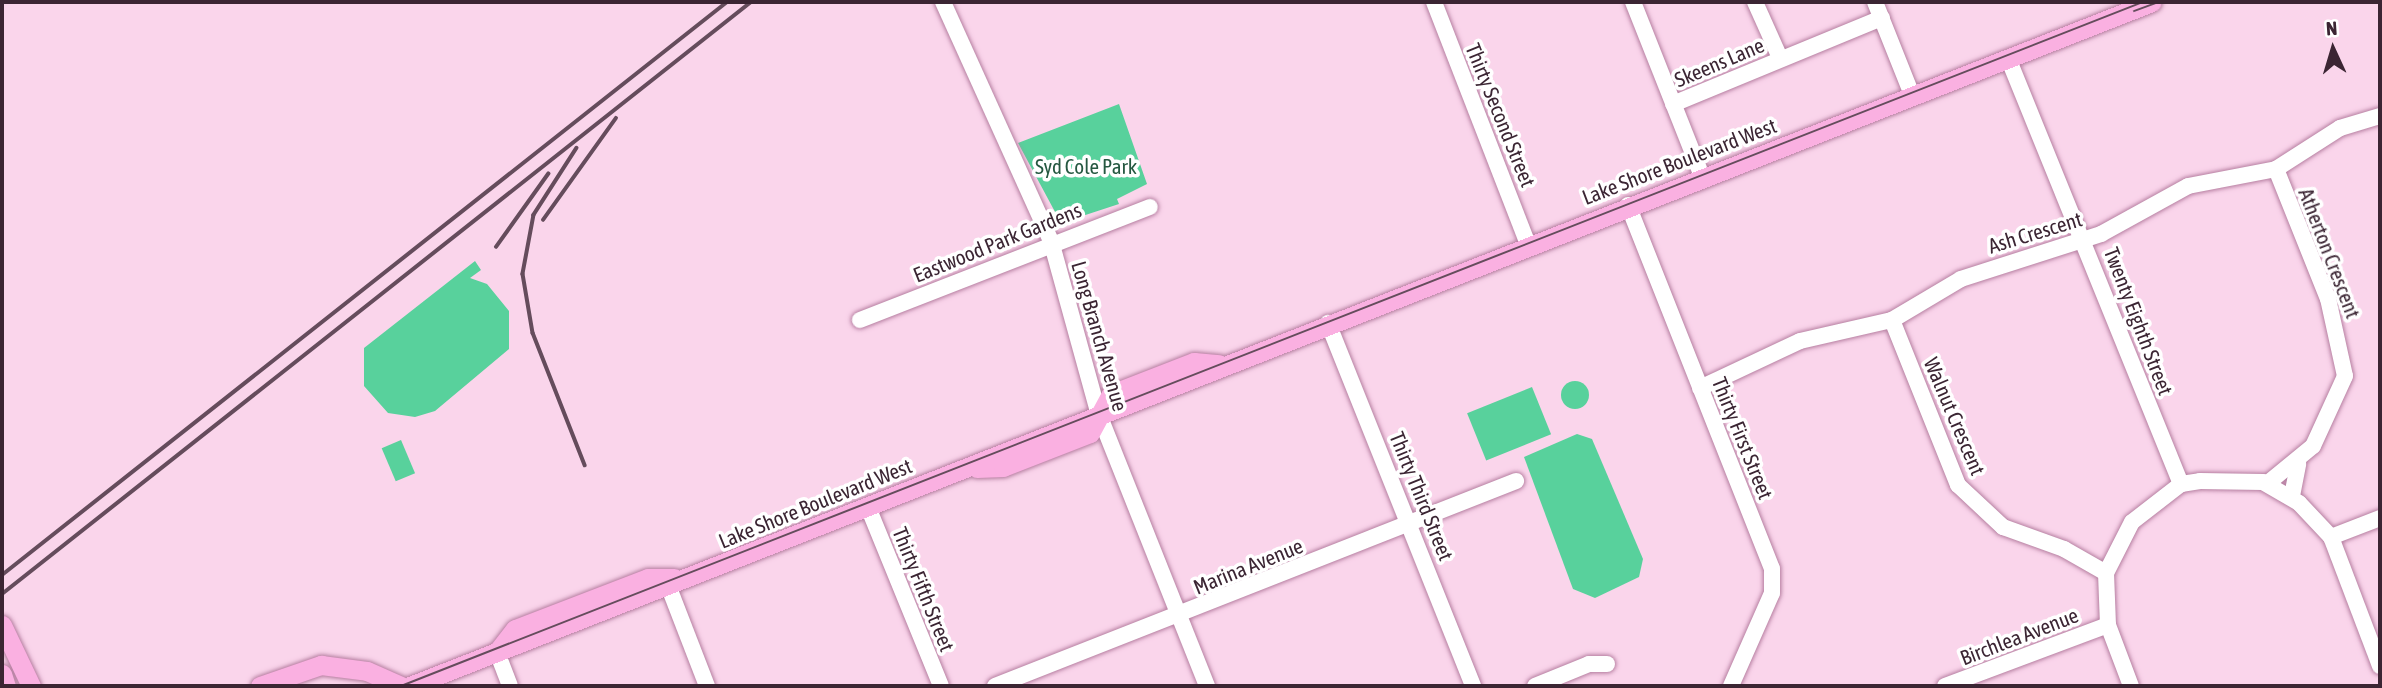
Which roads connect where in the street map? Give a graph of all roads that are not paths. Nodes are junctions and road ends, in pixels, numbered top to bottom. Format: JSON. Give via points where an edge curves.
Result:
{"nodes":[{"id":1,"x":943,"y":2,"type":"edge"},
{"id":2,"x":1434,"y":2,"type":"edge"},
{"id":3,"x":1633,"y":2,"type":"edge"},
{"id":4,"x":1755,"y":2,"type":"edge"},
{"id":5,"x":1875,"y":2,"type":"edge"},
{"id":6,"x":2152,"y":2,"type":"edge"},
{"id":7,"x":1882,"y":18,"type":"junction"},
{"id":8,"x":1780,"y":58,"type":"junction"},
{"id":9,"x":2008,"y":58,"type":"junction"},
{"id":10,"x":1912,"y":95,"type":"junction"},
{"id":11,"x":1673,"y":104,"type":"junction"},
{"id":12,"x":2380,"y":116,"type":"edge"},
{"id":13,"x":2276,"y":169,"type":"junction"},
{"id":14,"x":1702,"y":176,"type":"junction"},
{"id":15,"x":1628,"y":205,"type":"junction"},
{"id":16,"x":1150,"y":207,"type":"dead end"},
{"id":17,"x":2084,"y":239,"type":"junction"},
{"id":18,"x":1051,"y":241,"type":"junction"},
{"id":19,"x":1528,"y":244,"type":"junction"},
{"id":20,"x":860,"y":320,"type":"dead end"},
{"id":21,"x":1892,"y":320,"type":"junction"},
{"id":22,"x":1328,"y":323,"type":"junction"},
{"id":23,"x":1700,"y":388,"type":"junction"},
{"id":24,"x":1099,"y":415,"type":"junction"},
{"id":25,"x":2298,"y":464,"type":"junction"},
{"id":26,"x":1516,"y":481,"type":"dead end"},
{"id":27,"x":2269,"y":483,"type":"junction"},
{"id":28,"x":2181,"y":484,"type":"junction"},
{"id":29,"x":2292,"y":496,"type":"junction"},
{"id":30,"x":868,"y":507,"type":"junction"},
{"id":31,"x":2380,"y":517,"type":"edge"},
{"id":32,"x":1411,"y":523,"type":"junction"},
{"id":33,"x":2331,"y":537,"type":"junction"},
{"id":34,"x":2106,"y":573,"type":"junction"},
{"id":35,"x":677,"y":582,"type":"junction"},
{"id":36,"x":1180,"y":616,"type":"junction"},
{"id":37,"x":2,"y":625,"type":"edge"},
{"id":38,"x":2108,"y":625,"type":"junction"},
{"id":39,"x":497,"y":652,"type":"junction"},
{"id":40,"x":1607,"y":664,"type":"dead end"},
{"id":41,"x":2380,"y":666,"type":"edge"},
{"id":42,"x":2,"y":674,"type":"edge"},
{"id":43,"x":268,"y":683,"type":"edge"},
{"id":44,"x":6,"y":686,"type":"edge"},
{"id":45,"x":31,"y":686,"type":"edge"},
{"id":46,"x":316,"y":686,"type":"edge"},
{"id":47,"x":401,"y":686,"type":"edge"},
{"id":48,"x":410,"y":686,"type":"edge"},
{"id":49,"x":447,"y":686,"type":"edge"},
{"id":50,"x":510,"y":686,"type":"edge"},
{"id":51,"x":707,"y":686,"type":"edge"},
{"id":52,"x":941,"y":686,"type":"edge"},
{"id":53,"x":995,"y":686,"type":"edge"},
{"id":54,"x":1207,"y":686,"type":"edge"},
{"id":55,"x":1473,"y":686,"type":"edge"},
{"id":56,"x":1535,"y":686,"type":"edge"},
{"id":57,"x":1731,"y":686,"type":"edge"},
{"id":58,"x":1945,"y":686,"type":"edge"},
{"id":59,"x":2131,"y":686,"type":"edge"}],
"edges":[{"from":1,"to":18,"type":"street","name":"Long Branch Avenue"},
{"from":2,"to":19,"type":"street","name":"Thirty Second Street"},
{"from":3,"to":11,"type":"street"},
{"from":4,"to":8,"type":"street","name":"Skeens Lane"},
{"from":5,"to":7,"type":"street"},
{"from":6,"to":9,"type":"main road","name":"Lake Shore Boulevard West"},
{"from":7,"to":8,"type":"street","name":"Skeens Lane"},
{"from":7,"to":10,"type":"street"},
{"from":8,"to":11,"type":"street","name":"Skeens Lane"},
{"from":9,"to":10,"type":"main road","name":"Lake Shore Boulevard West"},
{"from":9,"to":17,"type":"street","name":"Twenty Eighth Street"},
{"from":10,"to":14,"type":"main road","name":"Lake Shore Boulevard West"},
{"from":11,"to":14,"type":"street"},
{"from":12,"to":13,"type":"street","name":"Ash Crescent","via":[[2340,128]]},
{"from":13,"to":17,"type":"street","name":"Ash Crescent","via":[[2188,186]]},
{"from":13,"to":25,"type":"street","name":"Atherton Crescent","via":[[2343,348],[2339,399]]},
{"from":14,"to":15,"type":"main road","name":"Lake Shore Boulevard West"},
{"from":15,"to":19,"type":"main road","name":"Lake Shore Boulevard West"},
{"from":15,"to":23,"type":"street","name":"Thirty First Street"},
{"from":16,"to":18,"type":"street","name":"Eastwood Park Gardens"},
{"from":17,"to":21,"type":"street","name":"Ash Crescent","via":[[1961,279]]},
{"from":17,"to":28,"type":"street","name":"Twenty Eighth Street"},
{"from":18,"to":20,"type":"street","name":"Eastwood Park Gardens"},
{"from":18,"to":24,"type":"street","name":"Long Branch Avenue"},
{"from":19,"to":22,"type":"main road","name":"Lake Shore Boulevard West"},
{"from":21,"to":23,"type":"street","name":"Ash Crescent","via":[[1800,341]]},
{"from":21,"to":34,"type":"street","name":"Walnut Crescent","via":[[1967,495],[2003,527],[2064,549]]},
{"from":22,"to":24,"type":"main road","name":"Lake Shore Boulevard West","via":[[1223,365],[1194,362],[1111,394]]},
{"from":22,"to":32,"type":"street","name":"Thirty Third Street"},
{"from":23,"to":57,"type":"street","name":"Thirty First Street","via":[[1773,582]]},
{"from":24,"to":30,"type":"main road","name":"Lake Shore Boulevard West","via":[[1090,433],[1003,467],[962,469]]},
{"from":24,"to":36,"type":"street","name":"Long Branch Avenue"},
{"from":25,"to":27,"type":"street","name":"Atherton Crescent"},
{"from":25,"to":29,"type":"street","name":"Atherton Crescent"},
{"from":26,"to":32,"type":"street","name":"Marina Avenue"},
{"from":27,"to":28,"type":"street"},
{"from":27,"to":29,"type":"street"},
{"from":28,"to":34,"type":"street","via":[[2132,522]]},
{"from":29,"to":33,"type":"street"},
{"from":30,"to":35,"type":"main road","name":"Lake Shore Boulevard West"},
{"from":30,"to":52,"type":"street","name":"Thirty Fifth Street"},
{"from":31,"to":33,"type":"street"},
{"from":32,"to":36,"type":"street","name":"Marina Avenue"},
{"from":32,"to":55,"type":"street","name":"Thirty Third Street"},
{"from":33,"to":41,"type":"street"},
{"from":34,"to":38,"type":"street"},
{"from":35,"to":39,"type":"main road","name":"Lake Shore Boulevard West","via":[[648,578],[515,629]]},
{"from":35,"to":51,"type":"street"},
{"from":36,"to":53,"type":"street","name":"Marina Avenue"},
{"from":36,"to":54,"type":"street","name":"Long Branch Avenue"},
{"from":37,"to":45,"type":"main road"},
{"from":38,"to":58,"type":"street","name":"Birchlea Avenue"},
{"from":38,"to":59,"type":"street"},
{"from":39,"to":48,"type":"main road","name":"Lake Shore Boulevard West"},
{"from":39,"to":49,"type":"main road","name":"Lake Shore Boulevard West","via":[[485,671]]},
{"from":39,"to":50,"type":"street"},
{"from":40,"to":56,"type":"street","via":[[1589,664]]},
{"from":42,"to":44,"type":"main road"},
{"from":43,"to":46,"type":"main road","via":[[303,677]]},
{"from":43,"to":47,"type":"main road","via":[[332,665]]}]}
